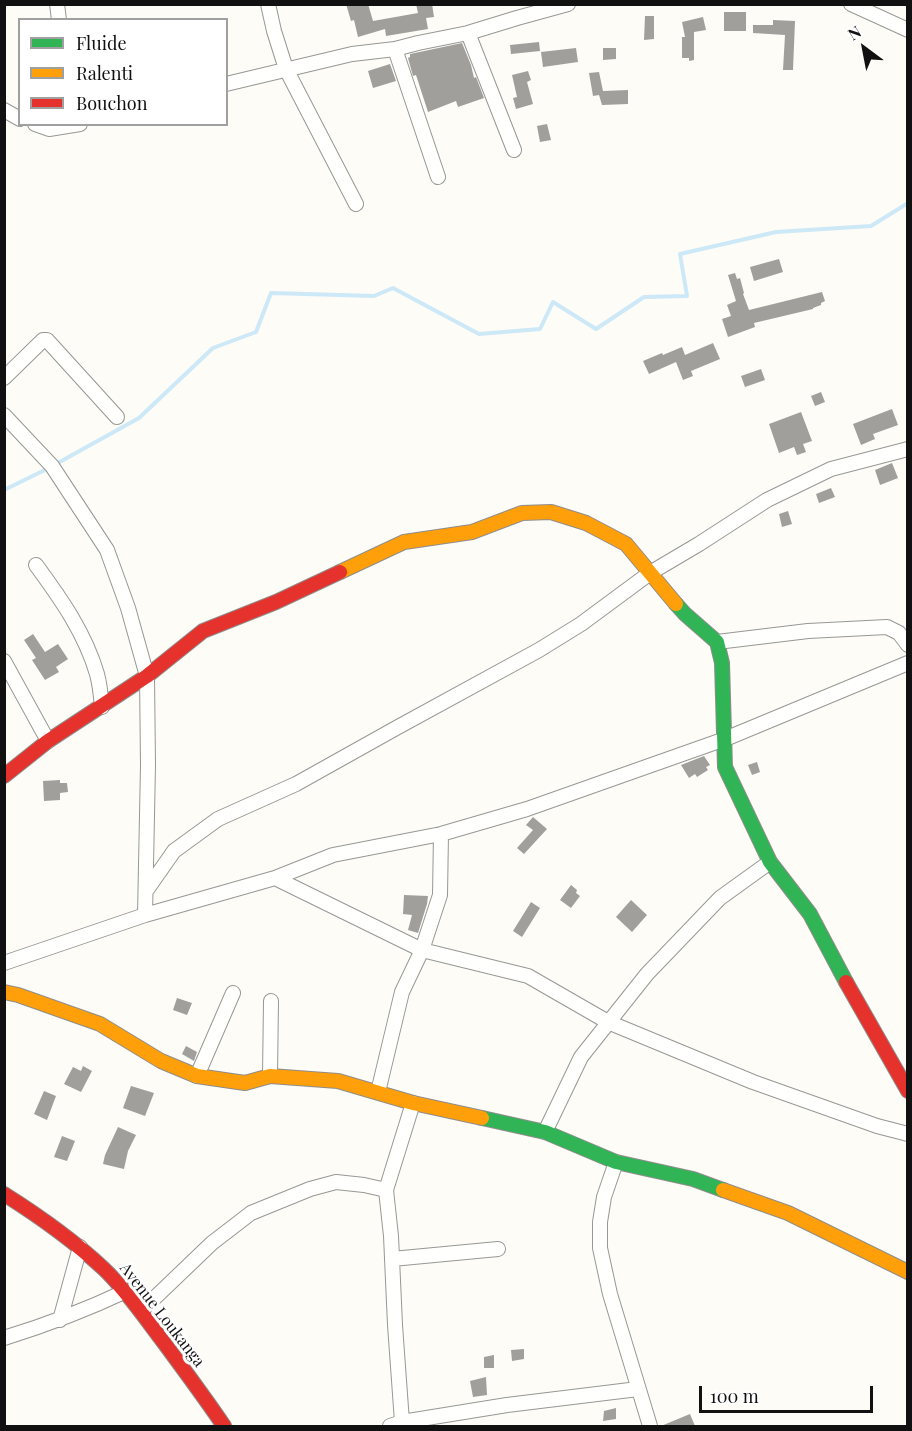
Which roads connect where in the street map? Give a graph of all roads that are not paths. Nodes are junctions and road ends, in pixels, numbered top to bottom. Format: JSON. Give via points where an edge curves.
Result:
{"nodes":[{"id":1,"x":268,"y":4,"type":"edge"},
{"id":2,"x":568,"y":4,"type":"edge"},
{"id":3,"x":851,"y":4,"type":"edge"},
{"id":4,"x":908,"y":30,"type":"edge"},
{"id":5,"x":468,"y":33,"type":"junction"},
{"id":6,"x":395,"y":49,"type":"junction"},
{"id":7,"x":286,"y":69,"type":"junction"},
{"id":8,"x":228,"y":84,"type":"edge"},
{"id":9,"x":4,"y":110,"type":"edge"},
{"id":10,"x":18,"y":118,"type":"edge"},
{"id":11,"x":41,"y":126,"type":"edge"},
{"id":12,"x":68,"y":126,"type":"edge"},
{"id":13,"x":514,"y":150,"type":"dead end"},
{"id":14,"x":438,"y":177,"type":"dead end"},
{"id":15,"x":356,"y":204,"type":"dead end"},
{"id":16,"x":4,"y":378,"type":"edge"},
{"id":17,"x":4,"y":415,"type":"edge"},
{"id":18,"x":117,"y":417,"type":"dead end"},
{"id":19,"x":908,"y":449,"type":"edge"},
{"id":20,"x":36,"y":565,"type":"dead end"},
{"id":21,"x":650,"y":573,"type":"junction"},
{"id":22,"x":717,"y":642,"type":"junction"},
{"id":23,"x":908,"y":645,"type":"edge"},
{"id":24,"x":4,"y":661,"type":"edge"},
{"id":25,"x":908,"y":663,"type":"edge"},
{"id":26,"x":147,"y":676,"type":"junction"},
{"id":27,"x":102,"y":706,"type":"junction"},
{"id":28,"x":725,"y":739,"type":"junction"},
{"id":29,"x":48,"y":741,"type":"junction"},
{"id":30,"x":4,"y":776,"type":"edge"},
{"id":31,"x":441,"y":834,"type":"junction"},
{"id":32,"x":770,"y":862,"type":"junction"},
{"id":33,"x":275,"y":878,"type":"junction"},
{"id":34,"x":146,"y":891,"type":"junction"},
{"id":35,"x":145,"y":915,"type":"junction"},
{"id":36,"x":422,"y":950,"type":"junction"},
{"id":37,"x":4,"y":963,"type":"edge"},
{"id":38,"x":4,"y":992,"type":"edge"},
{"id":39,"x":233,"y":993,"type":"dead end"},
{"id":40,"x":271,"y":1001,"type":"dead end"},
{"id":41,"x":608,"y":1022,"type":"junction"},
{"id":42,"x":197,"y":1076,"type":"junction"},
{"id":43,"x":270,"y":1076,"type":"junction"},
{"id":44,"x":908,"y":1091,"type":"edge"},
{"id":45,"x":378,"y":1092,"type":"junction"},
{"id":46,"x":413,"y":1103,"type":"junction"},
{"id":47,"x":545,"y":1132,"type":"junction"},
{"id":48,"x":908,"y":1134,"type":"edge"},
{"id":49,"x":616,"y":1162,"type":"junction"},
{"id":50,"x":386,"y":1190,"type":"junction"},
{"id":51,"x":4,"y":1194,"type":"edge"},
{"id":52,"x":80,"y":1247,"type":"junction"},
{"id":53,"x":498,"y":1250,"type":"dead end"},
{"id":54,"x":392,"y":1259,"type":"junction"},
{"id":55,"x":908,"y":1272,"type":"edge"},
{"id":56,"x":126,"y":1291,"type":"junction"},
{"id":57,"x":141,"y":1311,"type":"junction"},
{"id":58,"x":60,"y":1320,"type":"junction"},
{"id":59,"x":4,"y":1338,"type":"edge"},
{"id":60,"x":638,"y":1389,"type":"junction"},
{"id":61,"x":396,"y":1424,"type":"edge"},
{"id":62,"x":224,"y":1426,"type":"edge"},
{"id":63,"x":651,"y":1426,"type":"edge"}],
"edges":[{"from":1,"to":7,"type":"street"},
{"from":2,"to":5,"type":"street"},
{"from":3,"to":4,"type":"street"},
{"from":5,"to":6,"type":"street"},
{"from":5,"to":13,"type":"street"},
{"from":6,"to":7,"type":"street"},
{"from":6,"to":14,"type":"street"},
{"from":7,"to":8,"type":"street"},
{"from":7,"to":15,"type":"street"},
{"from":9,"to":10,"type":"street"},
{"from":11,"to":12,"type":"street"},
{"from":16,"to":18,"type":"street","via":[[46,340]]},
{"from":17,"to":26,"type":"street","via":[[51,466],[107,550],[129,608]]},
{"from":19,"to":21,"type":"street","via":[[831,469],[767,500]]},
{"from":20,"to":27,"type":"street","via":[[78,627],[92,657]]},
{"from":21,"to":22,"type":"street","via":[[685,614]]},
{"from":21,"to":26,"type":"street","via":[[626,544],[586,523],[551,512],[522,513],[472,532],[404,542],[276,602],[202,631]]},
{"from":21,"to":34,"type":"street","via":[[539,650],[296,784],[218,819],[174,851]]},
{"from":22,"to":23,"type":"street","via":[[887,627],[899,633]]},
{"from":22,"to":28,"type":"street","via":[[722,663]]},
{"from":24,"to":29,"type":"street"},
{"from":25,"to":28,"type":"street"},
{"from":26,"to":27,"type":"street"},
{"from":26,"to":34,"type":"street"},
{"from":27,"to":29,"type":"street"},
{"from":28,"to":31,"type":"street","via":[[527,809]]},
{"from":28,"to":32,"type":"street","via":[[725,767]]},
{"from":29,"to":30,"type":"street"},
{"from":31,"to":33,"type":"street","via":[[333,855]]},
{"from":31,"to":36,"type":"street","via":[[440,895]]},
{"from":32,"to":41,"type":"street","via":[[720,898],[647,974]]},
{"from":32,"to":44,"type":"street","via":[[810,914]]},
{"from":33,"to":35,"type":"street"},
{"from":33,"to":36,"type":"street"},
{"from":34,"to":35,"type":"street"},
{"from":35,"to":37,"type":"street"},
{"from":36,"to":41,"type":"street","via":[[528,976]]},
{"from":36,"to":45,"type":"street","via":[[402,992]]},
{"from":38,"to":42,"type":"street","via":[[100,1024],[161,1061]]},
{"from":39,"to":42,"type":"street"},
{"from":40,"to":43,"type":"street"},
{"from":41,"to":47,"type":"street","via":[[581,1057]]},
{"from":41,"to":48,"type":"street","via":[[753,1082]]},
{"from":42,"to":43,"type":"street","via":[[245,1083]]},
{"from":43,"to":45,"type":"street","via":[[338,1081]]},
{"from":45,"to":46,"type":"street"},
{"from":46,"to":47,"type":"street"},
{"from":46,"to":50,"type":"street"},
{"from":47,"to":49,"type":"street"},
{"from":49,"to":55,"type":"street","via":[[693,1179],[788,1213]]},
{"from":49,"to":60,"type":"street","via":[[604,1197],[600,1248]]},
{"from":50,"to":54,"type":"street"},
{"from":50,"to":57,"type":"street","via":[[336,1182],[251,1213],[212,1243]]},
{"from":51,"to":52,"type":"street","name":"Avenue Loukanga"},
{"from":52,"to":56,"type":"street","name":"Avenue Loukanga"},
{"from":52,"to":58,"type":"street"},
{"from":53,"to":54,"type":"street"},
{"from":54,"to":61,"type":"street"},
{"from":56,"to":57,"type":"street","name":"Avenue Loukanga"},
{"from":56,"to":58,"type":"street"},
{"from":57,"to":62,"type":"street","name":"Avenue Loukanga"},
{"from":58,"to":59,"type":"street"},
{"from":60,"to":61,"type":"street"},
{"from":60,"to":63,"type":"street"}]}
